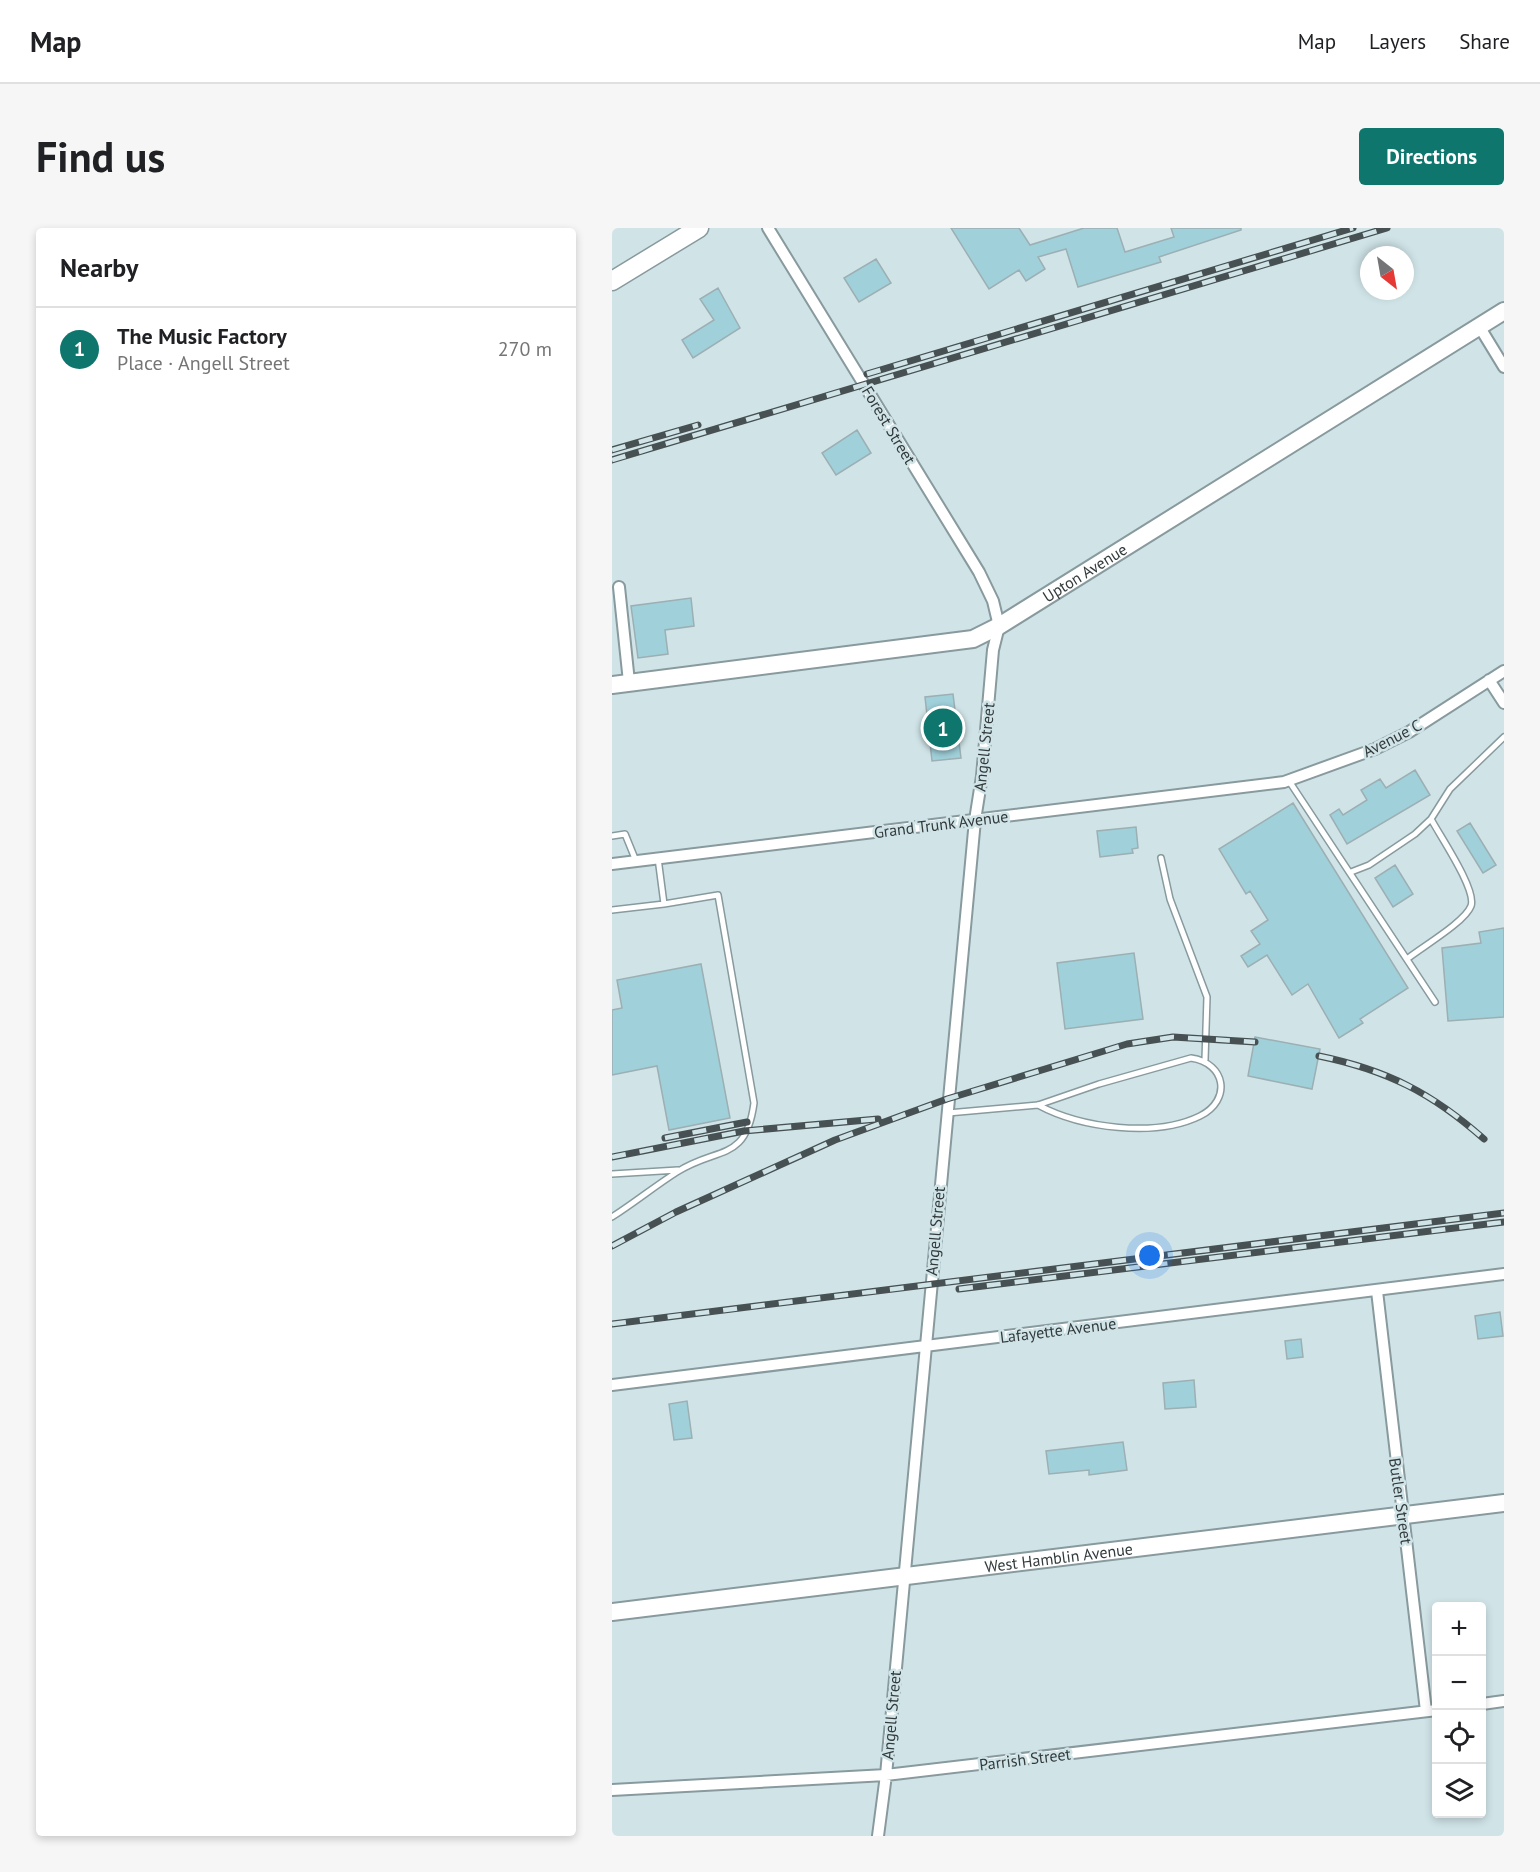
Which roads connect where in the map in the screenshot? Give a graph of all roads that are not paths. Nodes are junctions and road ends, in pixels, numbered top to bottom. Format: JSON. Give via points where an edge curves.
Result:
{"nodes":[{"id":1,"x":699,"y":228,"type":"edge"},
{"id":2,"x":768,"y":228,"type":"edge"},
{"id":3,"x":612,"y":281,"type":"edge"},
{"id":4,"x":1504,"y":310,"type":"edge"},
{"id":5,"x":1479,"y":326,"type":"junction"},
{"id":6,"x":1504,"y":367,"type":"edge"},
{"id":7,"x":619,"y":587,"type":"dead end"},
{"id":8,"x":999,"y":626,"type":"junction"},
{"id":9,"x":1504,"y":670,"type":"edge"},
{"id":10,"x":1489,"y":680,"type":"junction"},
{"id":11,"x":629,"y":682,"type":"junction"},
{"id":12,"x":612,"y":685,"type":"edge"},
{"id":13,"x":1504,"y":703,"type":"edge"},
{"id":14,"x":1504,"y":737,"type":"edge"},
{"id":15,"x":1288,"y":780,"type":"junction"},
{"id":16,"x":1271,"y":784,"type":"joint"},
{"id":17,"x":1431,"y":819,"type":"junction"},
{"id":18,"x":975,"y":820,"type":"junction"},
{"id":19,"x":612,"y":836,"type":"edge"},
{"id":20,"x":658,"y":858,"type":"junction"},
{"id":21,"x":1161,"y":858,"type":"dead end"},
{"id":22,"x":636,"y":861,"type":"junction"},
{"id":23,"x":612,"y":864,"type":"edge"},
{"id":24,"x":1351,"y":872,"type":"junction"},
{"id":25,"x":664,"y":904,"type":"junction"},
{"id":26,"x":612,"y":910,"type":"edge"},
{"id":27,"x":1407,"y":959,"type":"junction"},
{"id":28,"x":1435,"y":1002,"type":"dead end"},
{"id":29,"x":1205,"y":1060,"type":"junction"},
{"id":30,"x":1038,"y":1105,"type":"junction"},
{"id":31,"x":946,"y":1113,"type":"junction"},
{"id":32,"x":680,"y":1170,"type":"junction"},
{"id":33,"x":612,"y":1174,"type":"edge"},
{"id":34,"x":612,"y":1217,"type":"edge"},
{"id":35,"x":1504,"y":1274,"type":"edge"},
{"id":36,"x":1377,"y":1292,"type":"junction"},
{"id":37,"x":924,"y":1347,"type":"junction"},
{"id":38,"x":612,"y":1385,"type":"edge"},
{"id":39,"x":1504,"y":1503,"type":"edge"},
{"id":40,"x":1401,"y":1516,"type":"junction"},
{"id":41,"x":903,"y":1576,"type":"junction"},
{"id":42,"x":612,"y":1612,"type":"edge"},
{"id":43,"x":1504,"y":1701,"type":"edge"},
{"id":44,"x":1486,"y":1703,"type":"edge"},
{"id":45,"x":1431,"y":1710,"type":"edge"},
{"id":46,"x":886,"y":1775,"type":"junction"},
{"id":47,"x":612,"y":1790,"type":"edge"},
{"id":48,"x":878,"y":1836,"type":"edge"}],
"edges":[{"from":1,"to":3,"type":"main road"},
{"from":2,"to":8,"type":"street","name":"Forest Street","via":[[979,572],[993,601]]},
{"from":4,"to":5,"type":"street","name":"Upton Avenue"},
{"from":5,"to":6,"type":"street"},
{"from":5,"to":8,"type":"street","name":"Upton Avenue"},
{"from":7,"to":11,"type":"street"},
{"from":8,"to":11,"type":"street","name":"Upton Avenue","via":[[972,639]]},
{"from":8,"to":18,"type":"street","name":"Angell Street","via":[[993,650]]},
{"from":9,"to":10,"type":"street","name":"Avenue C"},
{"from":10,"to":13,"type":"street"},
{"from":10,"to":15,"type":"street","name":"Avenue C","via":[[1375,749]]},
{"from":11,"to":12,"type":"street","name":"Upton Avenue"},
{"from":14,"to":17,"type":"lane","via":[[1450,789]]},
{"from":15,"to":16,"type":"street","name":"Avenue C"},
{"from":15,"to":24,"type":"lane"},
{"from":16,"to":18,"type":"street","name":"Grand Trunk Avenue"},
{"from":17,"to":24,"type":"lane","via":[[1415,834]]},
{"from":17,"to":27,"type":"lane","via":[[1471,892],[1471,906],[1461,919]]},
{"from":18,"to":20,"type":"street","name":"Grand Trunk Avenue"},
{"from":18,"to":31,"type":"street","name":"Angell Street"},
{"from":19,"to":22,"type":"lane","via":[[625,834]]},
{"from":20,"to":22,"type":"street","name":"Grand Trunk Avenue"},
{"from":20,"to":25,"type":"lane"},
{"from":21,"to":29,"type":"lane","via":[[1170,900],[1207,996]]},
{"from":22,"to":23,"type":"street","name":"Grand Trunk Avenue"},
{"from":24,"to":27,"type":"lane"},
{"from":25,"to":26,"type":"lane"},
{"from":25,"to":32,"type":"lane","via":[[718,895],[754,1103],[748,1131],[734,1148]]},
{"from":27,"to":28,"type":"lane"},
{"from":29,"to":30,"type":"lane","via":[[1175,1061]]},
{"from":29,"to":30,"type":"lane","via":[[1218,1074],[1220,1094],[1202,1115],[1182,1122],[1117,1128],[1059,1116]]},
{"from":30,"to":31,"type":"lane"},
{"from":31,"to":37,"type":"street","name":"Angell Street"},
{"from":32,"to":33,"type":"lane"},
{"from":32,"to":34,"type":"lane"},
{"from":35,"to":36,"type":"street","name":"Lafayette Avenue"},
{"from":36,"to":37,"type":"street","name":"Lafayette Avenue"},
{"from":36,"to":40,"type":"street","name":"Butler Street"},
{"from":37,"to":38,"type":"street","name":"Lafayette Avenue"},
{"from":37,"to":41,"type":"street","name":"Angell Street"},
{"from":39,"to":40,"type":"street","name":"West Hamblin Avenue"},
{"from":40,"to":41,"type":"street","name":"West Hamblin Avenue"},
{"from":40,"to":45,"type":"street","name":"Butler Street"},
{"from":41,"to":42,"type":"street","name":"West Hamblin Avenue"},
{"from":41,"to":46,"type":"street","name":"Angell Street"},
{"from":43,"to":44,"type":"street"},
{"from":45,"to":46,"type":"street","name":"Parrish Street"},
{"from":46,"to":47,"type":"street","name":"Parrish Street"},
{"from":46,"to":48,"type":"street","name":"Angell Street"}]}
